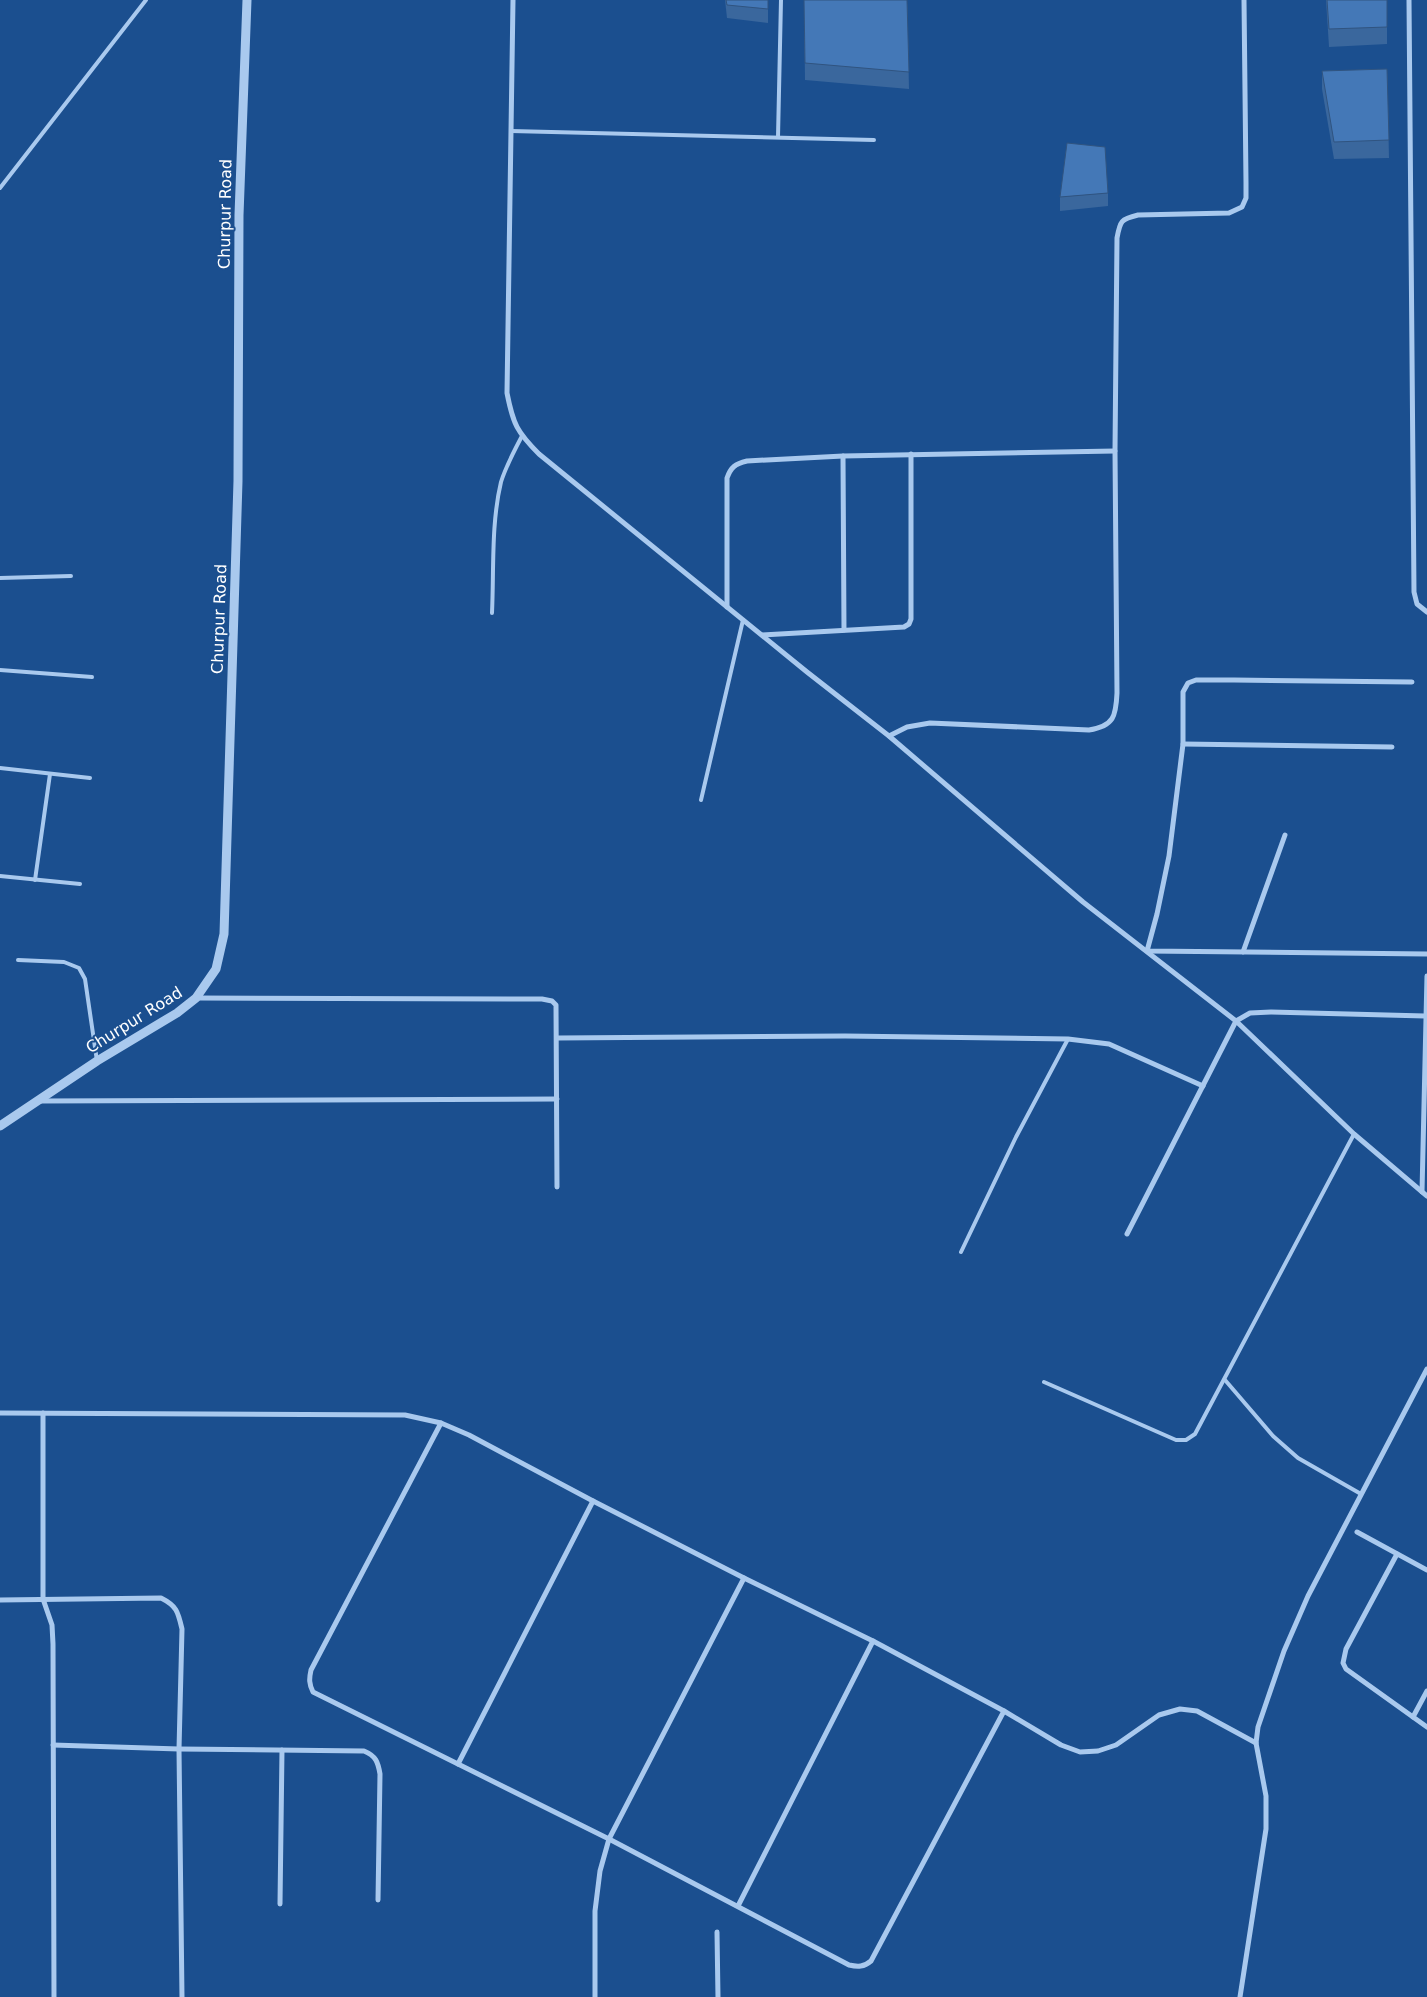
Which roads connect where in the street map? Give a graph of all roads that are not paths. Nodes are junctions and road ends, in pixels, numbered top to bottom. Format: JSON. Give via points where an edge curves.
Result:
{"nodes":[{"id":1,"x":146,"y":0,"type":"edge"},
{"id":2,"x":246,"y":0,"type":"edge"},
{"id":3,"x":513,"y":0,"type":"edge"},
{"id":4,"x":780,"y":0,"type":"edge"},
{"id":5,"x":1244,"y":0,"type":"edge"},
{"id":6,"x":1409,"y":0,"type":"edge"},
{"id":7,"x":511,"y":131,"type":"junction"},
{"id":8,"x":778,"y":138,"type":"junction"},
{"id":9,"x":874,"y":140,"type":"dead end"},
{"id":10,"x":0,"y":188,"type":"edge"},
{"id":11,"x":522,"y":436,"type":"junction"},
{"id":12,"x":1115,"y":451,"type":"junction"},
{"id":13,"x":911,"y":454,"type":"junction"},
{"id":14,"x":843,"y":456,"type":"junction"},
{"id":15,"x":72,"y":576,"type":"dead end"},
{"id":16,"x":0,"y":578,"type":"edge"},
{"id":17,"x":727,"y":607,"type":"junction"},
{"id":18,"x":1427,"y":612,"type":"edge"},
{"id":19,"x":492,"y":613,"type":"dead end"},
{"id":20,"x":743,"y":620,"type":"junction"},
{"id":21,"x":844,"y":630,"type":"junction"},
{"id":22,"x":762,"y":635,"type":"junction"},
{"id":23,"x":0,"y":670,"type":"edge"},
{"id":24,"x":92,"y":677,"type":"dead end"},
{"id":25,"x":1412,"y":682,"type":"dead end"},
{"id":26,"x":888,"y":736,"type":"junction"},
{"id":27,"x":1183,"y":744,"type":"junction"},
{"id":28,"x":1392,"y":747,"type":"dead end"},
{"id":29,"x":0,"y":768,"type":"edge"},
{"id":30,"x":50,"y":774,"type":"junction"},
{"id":31,"x":90,"y":778,"type":"dead end"},
{"id":32,"x":701,"y":800,"type":"dead end"},
{"id":33,"x":1285,"y":835,"type":"dead end"},
{"id":34,"x":0,"y":876,"type":"edge"},
{"id":35,"x":35,"y":880,"type":"junction"},
{"id":36,"x":80,"y":884,"type":"dead end"},
{"id":37,"x":1147,"y":951,"type":"junction"},
{"id":38,"x":1243,"y":952,"type":"junction"},
{"id":39,"x":1427,"y":954,"type":"edge"},
{"id":40,"x":18,"y":960,"type":"dead end"},
{"id":41,"x":1427,"y":976,"type":"edge"},
{"id":42,"x":196,"y":998,"type":"junction"},
{"id":43,"x":1425,"y":1016,"type":"junction"},
{"id":44,"x":1236,"y":1021,"type":"junction"},
{"id":45,"x":558,"y":1038,"type":"junction"},
{"id":46,"x":1068,"y":1039,"type":"junction"},
{"id":47,"x":97,"y":1061,"type":"junction"},
{"id":48,"x":1203,"y":1086,"type":"junction"},
{"id":49,"x":557,"y":1099,"type":"junction"},
{"id":50,"x":39,"y":1101,"type":"junction"},
{"id":51,"x":0,"y":1126,"type":"edge"},
{"id":52,"x":1354,"y":1134,"type":"junction"},
{"id":53,"x":557,"y":1187,"type":"dead end"},
{"id":54,"x":1422,"y":1192,"type":"junction"},
{"id":55,"x":1427,"y":1196,"type":"edge"},
{"id":56,"x":1127,"y":1234,"type":"dead end"},
{"id":57,"x":961,"y":1252,"type":"dead end"},
{"id":58,"x":1427,"y":1369,"type":"edge"},
{"id":59,"x":1225,"y":1380,"type":"junction"},
{"id":60,"x":1044,"y":1382,"type":"dead end"},
{"id":61,"x":0,"y":1413,"type":"edge"},
{"id":62,"x":42,"y":1413,"type":"junction"},
{"id":63,"x":440,"y":1423,"type":"junction"},
{"id":64,"x":1361,"y":1494,"type":"junction"},
{"id":65,"x":593,"y":1501,"type":"junction"},
{"id":66,"x":1357,"y":1532,"type":"dead end"},
{"id":67,"x":1397,"y":1554,"type":"junction"},
{"id":68,"x":1427,"y":1570,"type":"edge"},
{"id":69,"x":744,"y":1578,"type":"junction"},
{"id":70,"x":43,"y":1599,"type":"junction"},
{"id":71,"x":0,"y":1600,"type":"edge"},
{"id":72,"x":873,"y":1640,"type":"junction"},
{"id":73,"x":1427,"y":1691,"type":"edge"},
{"id":74,"x":1004,"y":1711,"type":"junction"},
{"id":75,"x":1413,"y":1716,"type":"junction"},
{"id":76,"x":1427,"y":1727,"type":"edge"},
{"id":77,"x":1256,"y":1743,"type":"junction"},
{"id":78,"x":53,"y":1745,"type":"junction"},
{"id":79,"x":179,"y":1749,"type":"junction"},
{"id":80,"x":282,"y":1750,"type":"junction"},
{"id":81,"x":458,"y":1764,"type":"junction"},
{"id":82,"x":609,"y":1839,"type":"junction"},
{"id":83,"x":378,"y":1900,"type":"dead end"},
{"id":84,"x":280,"y":1904,"type":"dead end"},
{"id":85,"x":738,"y":1906,"type":"junction"},
{"id":86,"x":717,"y":1932,"type":"dead end"},
{"id":87,"x":54,"y":1997,"type":"edge"},
{"id":88,"x":182,"y":1997,"type":"edge"},
{"id":89,"x":595,"y":1997,"type":"edge"},
{"id":90,"x":718,"y":1997,"type":"edge"},
{"id":91,"x":1240,"y":1997,"type":"edge"}],
"edges":[{"from":1,"to":10,"type":"lane"},
{"from":2,"to":42,"type":"street","name":"Churpur Road","via":[[239,215],[238,481],[224,934],[216,969]]},
{"from":3,"to":7,"type":"street"},
{"from":4,"to":8,"type":"lane"},
{"from":5,"to":12,"type":"street","via":[[1246,198],[1242,207],[1229,213],[1138,215],[1119,224]]},
{"from":6,"to":18,"type":"street","via":[[1414,592],[1417,604]]},
{"from":7,"to":8,"type":"lane"},
{"from":7,"to":11,"type":"street","via":[[507,393],[512,417]]},
{"from":8,"to":9,"type":"lane"},
{"from":11,"to":17,"type":"street","via":[[539,454]]},
{"from":11,"to":19,"type":"lane","via":[[502,481],[496,510]]},
{"from":12,"to":13,"type":"street"},
{"from":12,"to":26,"type":"street","via":[[1117,692],[1112,720],[1102,728],[1089,730],[930,723],[907,727]]},
{"from":13,"to":14,"type":"street"},
{"from":13,"to":21,"type":"street","via":[[911,620],[904,626]]},
{"from":14,"to":17,"type":"street","via":[[747,461],[736,463],[730,469],[727,478]]},
{"from":14,"to":21,"type":"street"},
{"from":15,"to":16,"type":"lane"},
{"from":17,"to":20,"type":"street"},
{"from":20,"to":22,"type":"street"},
{"from":20,"to":32,"type":"lane"},
{"from":21,"to":22,"type":"street"},
{"from":22,"to":26,"type":"street"},
{"from":23,"to":24,"type":"lane"},
{"from":25,"to":27,"type":"street","via":[[1196,680],[1188,683],[1183,692]]},
{"from":26,"to":37,"type":"street","via":[[1083,902]]},
{"from":27,"to":28,"type":"street"},
{"from":27,"to":37,"type":"street","via":[[1169,856]]},
{"from":29,"to":30,"type":"lane"},
{"from":30,"to":31,"type":"lane"},
{"from":30,"to":35,"type":"lane"},
{"from":33,"to":38,"type":"street"},
{"from":34,"to":35,"type":"lane"},
{"from":35,"to":36,"type":"lane"},
{"from":37,"to":38,"type":"street"},
{"from":37,"to":44,"type":"street"},
{"from":38,"to":39,"type":"street"},
{"from":40,"to":47,"type":"lane","via":[[64,962],[79,968],[86,979]]},
{"from":41,"to":43,"type":"street"},
{"from":42,"to":45,"type":"street","via":[[542,999],[556,1005]]},
{"from":42,"to":47,"type":"street","name":"Churpur Road"},
{"from":43,"to":44,"type":"street","via":[[1270,1012],[1250,1013]]},
{"from":43,"to":54,"type":"street"},
{"from":44,"to":48,"type":"street"},
{"from":44,"to":52,"type":"street"},
{"from":45,"to":46,"type":"street","via":[[854,1036]]},
{"from":45,"to":49,"type":"street"},
{"from":46,"to":48,"type":"street","via":[[1109,1044]]},
{"from":46,"to":57,"type":"lane"},
{"from":47,"to":50,"type":"street","name":"Churpur Road"},
{"from":48,"to":56,"type":"street"},
{"from":49,"to":50,"type":"street"},
{"from":49,"to":53,"type":"street"},
{"from":50,"to":51,"type":"street","name":"Churpur Road"},
{"from":52,"to":54,"type":"street"},
{"from":52,"to":59,"type":"lane"},
{"from":54,"to":55,"type":"street"},
{"from":58,"to":64,"type":"street"},
{"from":59,"to":60,"type":"lane","via":[[1195,1434],[1186,1440],[1176,1440]]},
{"from":59,"to":64,"type":"lane","via":[[1273,1436],[1298,1458]]},
{"from":61,"to":62,"type":"street"},
{"from":62,"to":63,"type":"street","via":[[405,1415]]},
{"from":62,"to":70,"type":"street"},
{"from":63,"to":65,"type":"street"},
{"from":63,"to":81,"type":"street","via":[[309,1678],[313,1692]]},
{"from":64,"to":77,"type":"street","via":[[1308,1596],[1284,1651],[1258,1727]]},
{"from":65,"to":69,"type":"street"},
{"from":65,"to":81,"type":"street"},
{"from":66,"to":67,"type":"street"},
{"from":67,"to":68,"type":"street"},
{"from":67,"to":75,"type":"street","via":[[1346,1649],[1343,1663]]},
{"from":69,"to":72,"type":"street"},
{"from":69,"to":82,"type":"street"},
{"from":70,"to":71,"type":"street"},
{"from":70,"to":78,"type":"street","via":[[52,1625],[54,1644]]},
{"from":70,"to":79,"type":"street","via":[[161,1598],[172,1604],[182,1629]]},
{"from":72,"to":74,"type":"street"},
{"from":72,"to":85,"type":"street"},
{"from":73,"to":75,"type":"street"},
{"from":74,"to":77,"type":"street","via":[[1061,1745],[1080,1752],[1116,1745],[1159,1715],[1180,1709],[1197,1711]]},
{"from":74,"to":85,"type":"street","via":[[871,1961],[865,1966],[849,1965]]},
{"from":75,"to":76,"type":"street"},
{"from":77,"to":91,"type":"street","via":[[1266,1796],[1266,1829]]},
{"from":78,"to":79,"type":"street"},
{"from":78,"to":87,"type":"street"},
{"from":79,"to":80,"type":"street"},
{"from":79,"to":88,"type":"street"},
{"from":80,"to":83,"type":"street","via":[[364,1751],[378,1762]]},
{"from":80,"to":84,"type":"street"},
{"from":81,"to":82,"type":"street"},
{"from":82,"to":85,"type":"street"},
{"from":82,"to":89,"type":"street","via":[[600,1871],[595,1911]]},
{"from":86,"to":90,"type":"street"}]}
